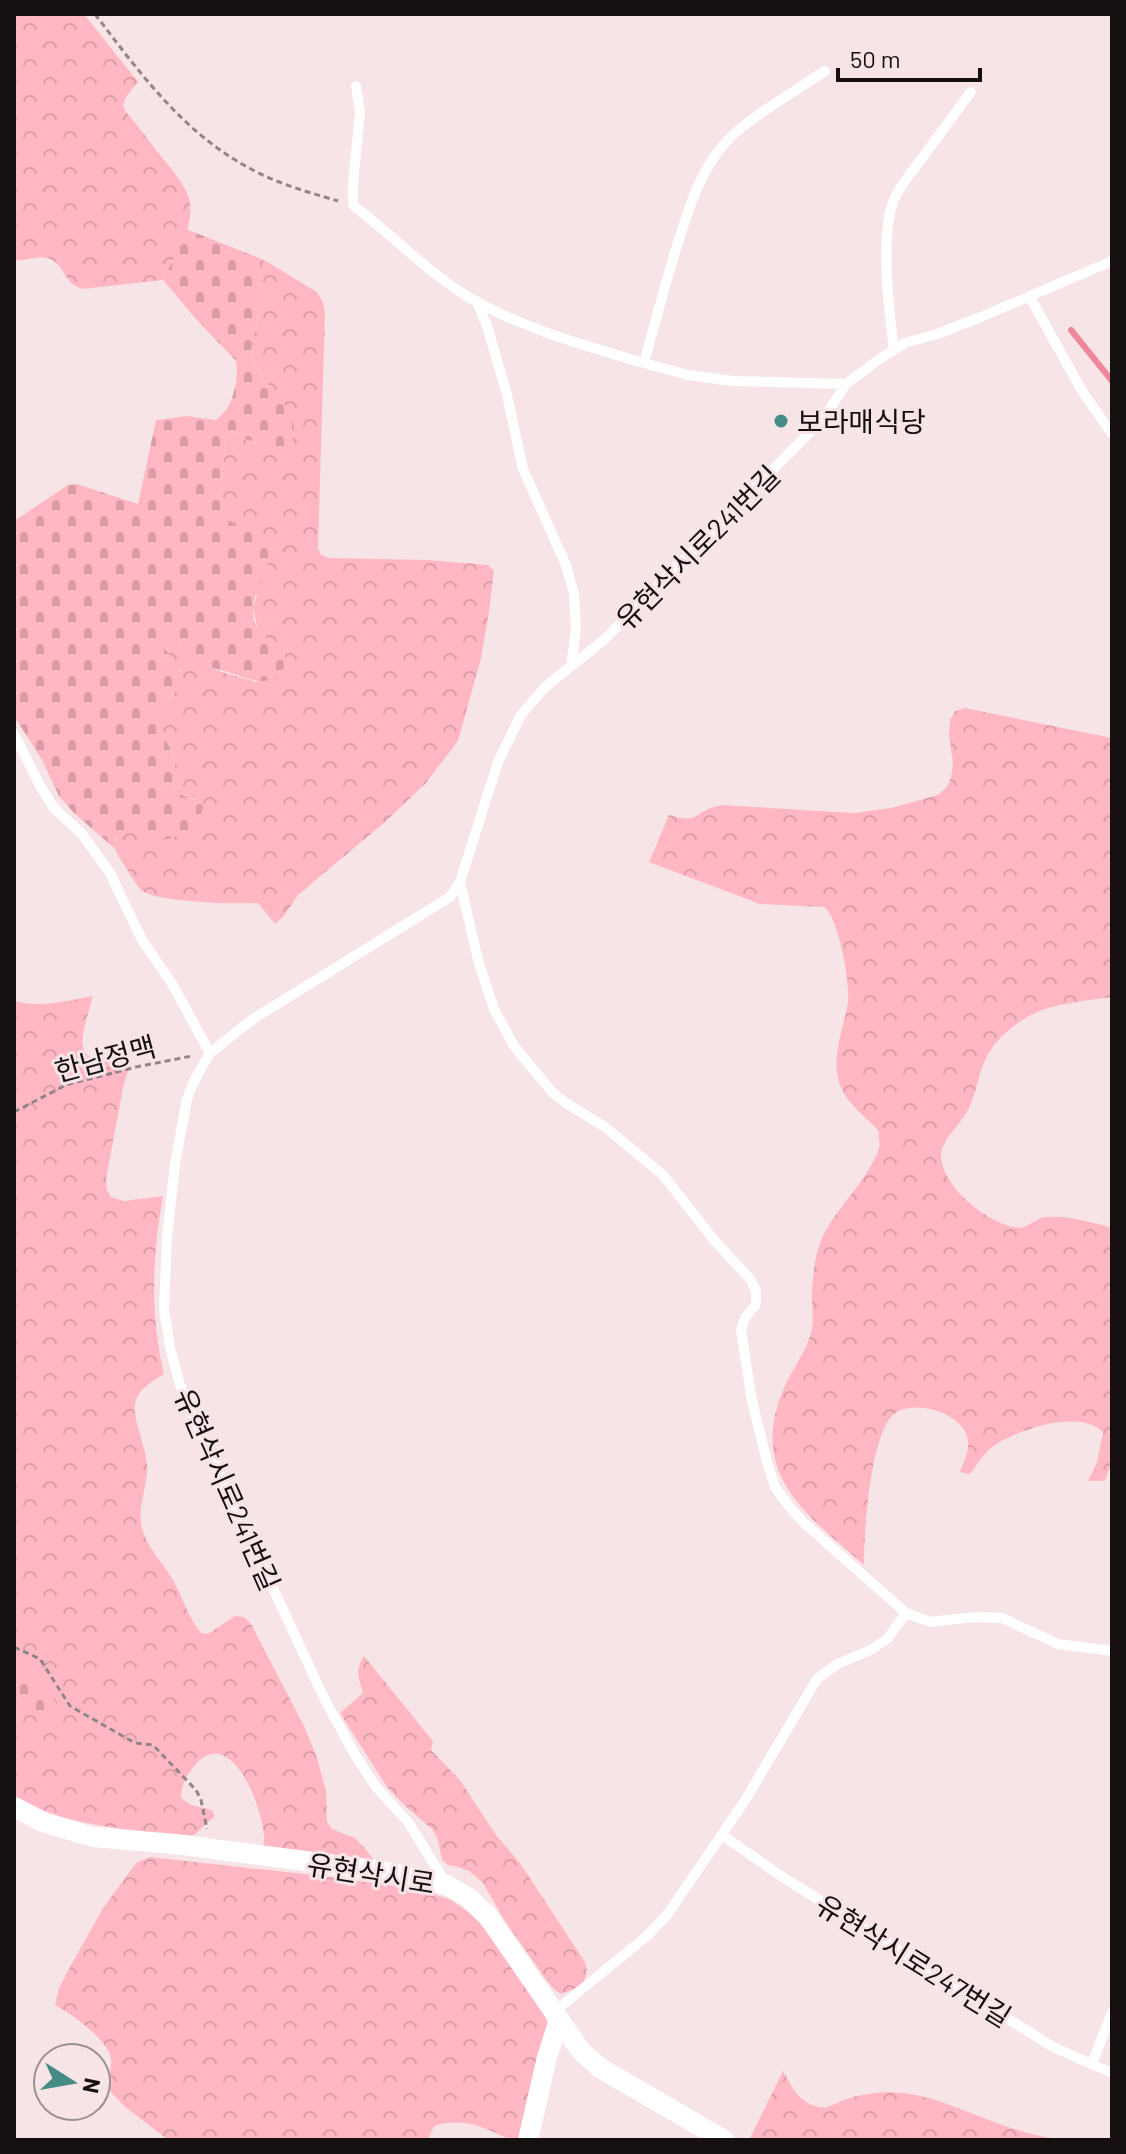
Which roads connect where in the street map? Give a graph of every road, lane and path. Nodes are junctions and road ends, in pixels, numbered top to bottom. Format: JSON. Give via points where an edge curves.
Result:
{"nodes":[{"id":1,"x":95,"y":14,"type":"edge"},
{"id":2,"x":825,"y":71,"type":"dead end"},
{"id":3,"x":356,"y":86,"type":"dead end"},
{"id":4,"x":971,"y":92,"type":"dead end"},
{"id":5,"x":353,"y":205,"type":"junction"},
{"id":6,"x":1112,"y":261,"type":"edge"},
{"id":7,"x":1029,"y":296,"type":"junction"},
{"id":8,"x":477,"y":301,"type":"junction"},
{"id":9,"x":894,"y":350,"type":"junction"},
{"id":10,"x":644,"y":363,"type":"junction"},
{"id":11,"x":846,"y":384,"type":"junction"},
{"id":12,"x":1112,"y":434,"type":"edge"},
{"id":13,"x":571,"y":666,"type":"junction"},
{"id":14,"x":14,"y":734,"type":"edge"},
{"id":15,"x":460,"y":882,"type":"junction"},
{"id":16,"x":210,"y":1053,"type":"junction"},
{"id":17,"x":14,"y":1112,"type":"edge"},
{"id":18,"x":906,"y":1613,"type":"junction"},
{"id":19,"x":14,"y":1647,"type":"edge"},
{"id":20,"x":1112,"y":1651,"type":"edge"},
{"id":21,"x":14,"y":1807,"type":"edge"},
{"id":22,"x":722,"y":1835,"type":"junction"},
{"id":23,"x":211,"y":1850,"type":"junction"},
{"id":24,"x":447,"y":1885,"type":"junction"},
{"id":25,"x":1112,"y":2012,"type":"edge"},
{"id":26,"x":556,"y":2016,"type":"junction"},
{"id":27,"x":1092,"y":2064,"type":"junction"},
{"id":28,"x":1112,"y":2073,"type":"edge"},
{"id":29,"x":528,"y":2140,"type":"edge"},
{"id":30,"x":724,"y":2140,"type":"edge"}],
"edges":[{"from":1,"to":5,"type":"path","via":[[176,113],[213,146],[294,188]]},
{"from":2,"to":10,"type":"lane","via":[[735,133],[710,163],[689,207]]},
{"from":3,"to":5,"type":"lane","via":[[360,112]]},
{"from":4,"to":9,"type":"lane","via":[[892,205],[887,269]]},
{"from":5,"to":8,"type":"lane","via":[[420,262]]},
{"from":6,"to":7,"type":"lane"},
{"from":7,"to":9,"type":"lane"},
{"from":7,"to":12,"type":"lane"},
{"from":8,"to":10,"type":"lane"},
{"from":8,"to":13,"type":"lane","name":"유현삭시로241번길","via":[[507,395],[523,469],[574,594]]},
{"from":9,"to":11,"type":"lane"},
{"from":10,"to":11,"type":"lane","via":[[732,381]]},
{"from":11,"to":13,"type":"lane","name":"유현삭시로241번길","via":[[823,419],[604,640]]},
{"from":13,"to":15,"type":"lane","name":"유현삭시로241번길","via":[[521,715],[498,762]]},
{"from":14,"to":16,"type":"lane","via":[[54,808],[82,834],[110,873],[142,940]]},
{"from":15,"to":16,"type":"lane","name":"유현삭시로241번길","via":[[450,897],[253,1019]]},
{"from":15,"to":18,"type":"lane","via":[[494,1009],[514,1046],[553,1093],[663,1175],[751,1280],[756,1304],[741,1330],[752,1401],[775,1487],[803,1522]]},
{"from":16,"to":17,"type":"path","name":"한남정맥","via":[[66,1085]]},
{"from":16,"to":24,"type":"lane","name":"유현삭시로241번길","via":[[187,1099],[167,1237],[164,1309],[179,1382],[325,1700],[376,1787],[408,1822]]},
{"from":18,"to":20,"type":"lane","via":[[930,1622],[1002,1618],[1058,1644]]},
{"from":18,"to":22,"type":"lane","via":[[888,1638],[817,1679]]},
{"from":19,"to":23,"type":"path","via":[[40,1659],[70,1706],[135,1743],[153,1745],[196,1790]]},
{"from":21,"to":23,"type":"street","name":"유현삭시로","via":[[93,1837]]},
{"from":22,"to":26,"type":"lane","via":[[667,1915]]},
{"from":22,"to":27,"type":"lane","name":"유현삭시로247번길","via":[[1053,2047]]},
{"from":23,"to":24,"type":"street","name":"유현삭시로","via":[[382,1871]]},
{"from":24,"to":26,"type":"street","name":"유현삭시로","via":[[487,1915]]},
{"from":25,"to":27,"type":"lane"},
{"from":26,"to":29,"type":"street"},
{"from":26,"to":30,"type":"street","name":"유현삭시로","via":[[600,2068]]},
{"from":27,"to":28,"type":"lane","name":"유현삭시로247번길"}]}
